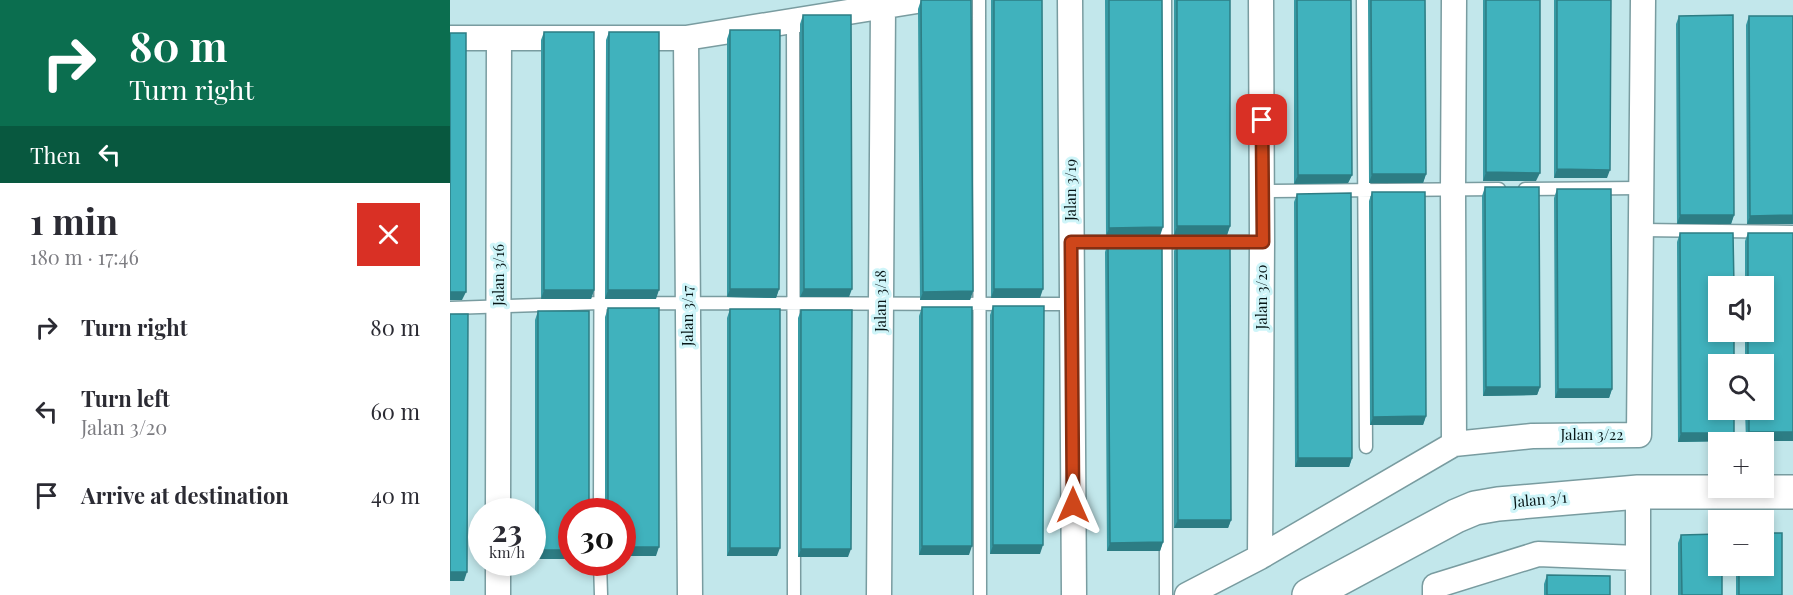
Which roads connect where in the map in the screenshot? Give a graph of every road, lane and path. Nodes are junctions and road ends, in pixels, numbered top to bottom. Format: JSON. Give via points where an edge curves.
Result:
{"nodes":[{"id":1,"x":923,"y":0,"type":"edge"},
{"id":2,"x":979,"y":0,"type":"edge"},
{"id":3,"x":1070,"y":0,"type":"edge"},
{"id":4,"x":1165,"y":0,"type":"edge"},
{"id":5,"x":1261,"y":0,"type":"edge"},
{"id":6,"x":1363,"y":0,"type":"edge"},
{"id":7,"x":1454,"y":0,"type":"edge"},
{"id":8,"x":1643,"y":0,"type":"edge"},
{"id":9,"x":883,"y":7,"type":"junction"},
{"id":10,"x":793,"y":21,"type":"junction"},
{"id":11,"x":450,"y":38,"type":"edge"},
{"id":12,"x":601,"y":38,"type":"junction"},
{"id":13,"x":686,"y":38,"type":"junction"},
{"id":14,"x":499,"y":39,"type":"junction"},
{"id":15,"x":1641,"y":188,"type":"junction"},
{"id":16,"x":1365,"y":190,"type":"junction"},
{"id":17,"x":1453,"y":190,"type":"junction"},
{"id":18,"x":1262,"y":191,"type":"junction"},
{"id":19,"x":1641,"y":231,"type":"junction"},
{"id":20,"x":1793,"y":232,"type":"edge"},
{"id":21,"x":1071,"y":242,"type":"junction"},
{"id":22,"x":1165,"y":242,"type":"junction"},
{"id":23,"x":1263,"y":242,"type":"junction"},
{"id":24,"x":600,"y":303,"type":"junction"},
{"id":25,"x":688,"y":303,"type":"junction"},
{"id":26,"x":795,"y":303,"type":"junction"},
{"id":27,"x":880,"y":304,"type":"junction"},
{"id":28,"x":980,"y":304,"type":"junction"},
{"id":29,"x":1072,"y":304,"type":"junction"},
{"id":30,"x":499,"y":306,"type":"junction"},
{"id":31,"x":450,"y":308,"type":"edge"},
{"id":32,"x":1455,"y":444,"type":"junction"},
{"id":33,"x":1366,"y":447,"type":"dead end"},
{"id":34,"x":1638,"y":492,"type":"junction"},
{"id":35,"x":1793,"y":492,"type":"edge"},
{"id":36,"x":498,"y":498,"type":"edge"},
{"id":37,"x":600,"y":498,"type":"edge"},
{"id":38,"x":1260,"y":557,"type":"junction"},
{"id":39,"x":1637,"y":558,"type":"junction"},
{"id":40,"x":498,"y":576,"type":"edge"},
{"id":41,"x":600,"y":576,"type":"edge"},
{"id":42,"x":498,"y":595,"type":"edge"},
{"id":43,"x":600,"y":595,"type":"edge"},
{"id":44,"x":690,"y":595,"type":"edge"},
{"id":45,"x":794,"y":595,"type":"edge"},
{"id":46,"x":879,"y":595,"type":"edge"},
{"id":47,"x":980,"y":595,"type":"edge"},
{"id":48,"x":1074,"y":595,"type":"edge"},
{"id":49,"x":1166,"y":595,"type":"edge"},
{"id":50,"x":1187,"y":595,"type":"edge"},
{"id":51,"x":1309,"y":595,"type":"edge"},
{"id":52,"x":1435,"y":595,"type":"edge"},
{"id":53,"x":1638,"y":595,"type":"edge"}],
"edges":[{"from":1,"to":9,"type":"street"},
{"from":2,"to":28,"type":"lane"},
{"from":3,"to":21,"type":"street","name":"Jalan 3/19"},
{"from":4,"to":22,"type":"lane"},
{"from":5,"to":18,"type":"street","name":"Jalan 3/20"},
{"from":6,"to":16,"type":"lane"},
{"from":7,"to":17,"type":"street"},
{"from":8,"to":15,"type":"street","name":"Jalan 3/22"},
{"from":9,"to":10,"type":"street"},
{"from":9,"to":27,"type":"street","name":"Jalan 3/18"},
{"from":10,"to":13,"type":"street"},
{"from":10,"to":26,"type":"lane"},
{"from":11,"to":14,"type":"street"},
{"from":12,"to":13,"type":"street"},
{"from":12,"to":14,"type":"street"},
{"from":12,"to":24,"type":"lane"},
{"from":13,"to":25,"type":"street","name":"Jalan 3/17"},
{"from":14,"to":30,"type":"street","name":"Jalan 3/16"},
{"from":15,"to":17,"type":"lane"},
{"from":15,"to":19,"type":"street","name":"Jalan 3/22"},
{"from":16,"to":17,"type":"lane"},
{"from":16,"to":18,"type":"lane"},
{"from":16,"to":33,"type":"lane"},
{"from":17,"to":32,"type":"street"},
{"from":18,"to":23,"type":"street","name":"Jalan 3/20"},
{"from":19,"to":20,"type":"lane"},
{"from":19,"to":32,"type":"street","name":"Jalan 3/22","via":[[1639,435],[1532,436]]},
{"from":21,"to":22,"type":"lane"},
{"from":21,"to":29,"type":"street","name":"Jalan 3/19"},
{"from":22,"to":23,"type":"lane"},
{"from":22,"to":49,"type":"lane"},
{"from":23,"to":38,"type":"street","name":"Jalan 3/20"},
{"from":24,"to":25,"type":"lane"},
{"from":24,"to":30,"type":"lane"},
{"from":24,"to":37,"type":"lane"},
{"from":25,"to":26,"type":"lane"},
{"from":25,"to":44,"type":"street","name":"Jalan 3/17"},
{"from":26,"to":27,"type":"lane"},
{"from":26,"to":45,"type":"lane"},
{"from":27,"to":28,"type":"lane"},
{"from":27,"to":46,"type":"street","name":"Jalan 3/18"},
{"from":28,"to":29,"type":"lane"},
{"from":28,"to":47,"type":"lane"},
{"from":29,"to":48,"type":"street","name":"Jalan 3/19"},
{"from":30,"to":31,"type":"lane"},
{"from":30,"to":36,"type":"street","name":"Jalan 3/16"},
{"from":32,"to":38,"type":"street","name":"Jalan 3/22"},
{"from":34,"to":35,"type":"street","name":"Jalan 3/1"},
{"from":34,"to":39,"type":"street"},
{"from":34,"to":51,"type":"street","name":"Jalan 3/1","via":[[1475,508]]},
{"from":38,"to":50,"type":"street","name":"Jalan 3/22"},
{"from":39,"to":52,"type":"street","via":[[1538,554],[1435,586]]},
{"from":39,"to":53,"type":"street"},
{"from":40,"to":42,"type":"street"},
{"from":41,"to":43,"type":"lane"}]}
